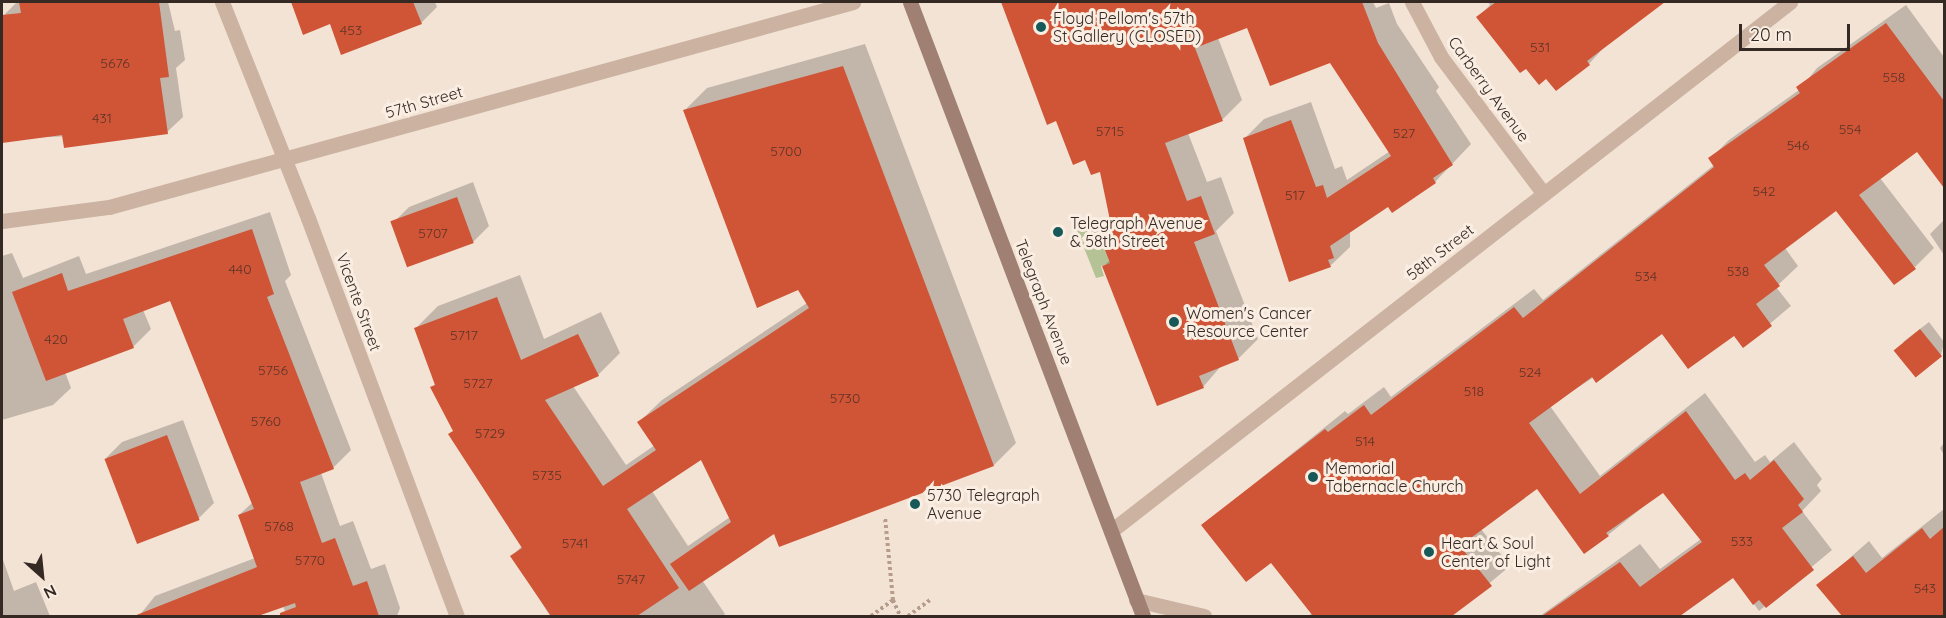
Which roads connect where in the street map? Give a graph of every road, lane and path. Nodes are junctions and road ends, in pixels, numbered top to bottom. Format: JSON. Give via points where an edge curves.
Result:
{"nodes":[{"id":1,"x":222,"y":2,"type":"edge"},
{"id":2,"x":853,"y":2,"type":"edge"},
{"id":3,"x":910,"y":2,"type":"edge"},
{"id":4,"x":1412,"y":2,"type":"edge"},
{"id":5,"x":1790,"y":2,"type":"edge"},
{"id":6,"x":284,"y":160,"type":"junction"},
{"id":7,"x":1544,"y":194,"type":"junction"},
{"id":8,"x":2,"y":221,"type":"edge"},
{"id":9,"x":885,"y":517,"type":"dead end"},
{"id":10,"x":1111,"y":531,"type":"junction"},
{"id":11,"x":893,"y":600,"type":"junction"},
{"id":12,"x":930,"y":600,"type":"dead end"},
{"id":13,"x":1136,"y":600,"type":"junction"},
{"id":14,"x":457,"y":616,"type":"edge"},
{"id":15,"x":870,"y":616,"type":"edge"},
{"id":16,"x":900,"y":616,"type":"edge"},
{"id":17,"x":908,"y":616,"type":"edge"},
{"id":18,"x":1143,"y":616,"type":"edge"},
{"id":19,"x":1204,"y":616,"type":"edge"}],
"edges":[{"from":1,"to":6,"type":"street","name":"Vicente Street"},
{"from":2,"to":6,"type":"street","name":"57th Street"},
{"from":3,"to":10,"type":"main road","name":"Telegraph Avenue"},
{"from":4,"to":7,"type":"street","name":"Carberry Avenue","via":[[1441,57]]},
{"from":5,"to":7,"type":"street","name":"58th Street"},
{"from":6,"to":8,"type":"street","name":"57th Street","via":[[110,207]]},
{"from":6,"to":14,"type":"street","name":"Vicente Street"},
{"from":7,"to":10,"type":"street","name":"58th Street"},
{"from":9,"to":11,"type":"path"},
{"from":10,"to":13,"type":"main road","name":"Telegraph Avenue"},
{"from":11,"to":15,"type":"path"},
{"from":11,"to":16,"type":"path"},
{"from":12,"to":17,"type":"path"},
{"from":13,"to":18,"type":"main road","name":"Telegraph Avenue"},
{"from":13,"to":19,"type":"street"}]}
